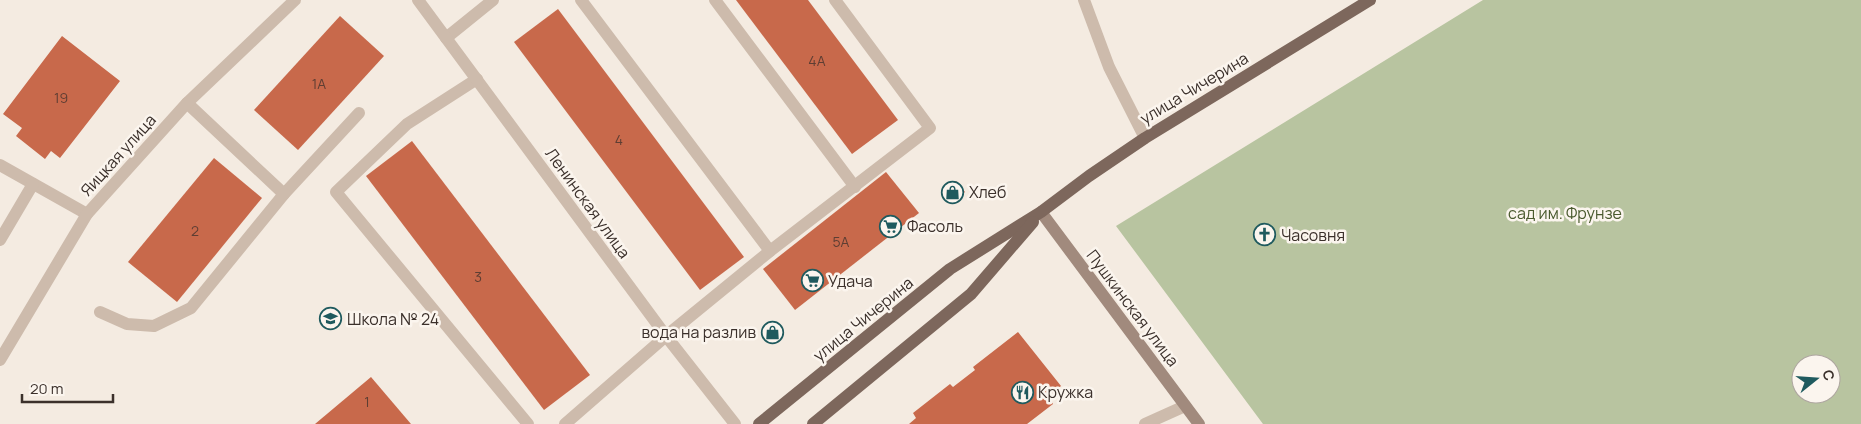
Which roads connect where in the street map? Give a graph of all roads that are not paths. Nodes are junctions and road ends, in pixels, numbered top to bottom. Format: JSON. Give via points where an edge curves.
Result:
{"nodes":[{"id":1,"x":295,"y":0,"type":"edge"},
{"id":2,"x":418,"y":0,"type":"edge"},
{"id":3,"x":493,"y":0,"type":"edge"},
{"id":4,"x":581,"y":0,"type":"edge"},
{"id":5,"x":715,"y":0,"type":"edge"},
{"id":6,"x":834,"y":0,"type":"edge"},
{"id":7,"x":1084,"y":0,"type":"edge"},
{"id":8,"x":1370,"y":0,"type":"edge"},
{"id":9,"x":446,"y":38,"type":"junction"},
{"id":10,"x":477,"y":79,"type":"junction"},
{"id":11,"x":187,"y":103,"type":"junction"},
{"id":12,"x":359,"y":113,"type":"dead end"},
{"id":13,"x":1144,"y":138,"type":"junction"},
{"id":14,"x":0,"y":165,"type":"edge"},
{"id":15,"x":33,"y":184,"type":"junction"},
{"id":16,"x":855,"y":187,"type":"junction"},
{"id":17,"x":284,"y":194,"type":"junction"},
{"id":18,"x":1041,"y":212,"type":"junction"},
{"id":19,"x":87,"y":214,"type":"junction"},
{"id":20,"x":0,"y":240,"type":"edge"},
{"id":21,"x":770,"y":251,"type":"junction"},
{"id":22,"x":100,"y":312,"type":"dead end"},
{"id":23,"x":666,"y":336,"type":"junction"},
{"id":24,"x":0,"y":360,"type":"edge"},
{"id":25,"x":1185,"y":406,"type":"junction"},
{"id":26,"x":528,"y":424,"type":"edge"},
{"id":27,"x":565,"y":424,"type":"edge"},
{"id":28,"x":735,"y":424,"type":"edge"},
{"id":29,"x":760,"y":424,"type":"edge"},
{"id":30,"x":813,"y":424,"type":"edge"},
{"id":31,"x":1145,"y":424,"type":"edge"},
{"id":32,"x":1199,"y":424,"type":"edge"}],
"edges":[{"from":1,"to":11,"type":"street","name":"Яицкая улица"},
{"from":2,"to":9,"type":"street","name":"Ленинская улица"},
{"from":3,"to":9,"type":"street"},
{"from":4,"to":21,"type":"street"},
{"from":5,"to":16,"type":"street"},
{"from":6,"to":16,"type":"street","via":[[930,128]]},
{"from":7,"to":13,"type":"street","via":[[1109,67]]},
{"from":8,"to":13,"type":"main road","name":"улица Чичерина"},
{"from":9,"to":10,"type":"street","name":"Ленинская улица"},
{"from":10,"to":23,"type":"street","name":"Ленинская улица"},
{"from":10,"to":26,"type":"street","via":[[408,124],[336,192]]},
{"from":11,"to":17,"type":"street"},
{"from":11,"to":19,"type":"street","name":"Яицкая улица"},
{"from":12,"to":17,"type":"street"},
{"from":13,"to":18,"type":"main road","name":"улица Чичерина"},
{"from":14,"to":15,"type":"street"},
{"from":15,"to":19,"type":"street"},
{"from":15,"to":20,"type":"street"},
{"from":16,"to":21,"type":"street"},
{"from":17,"to":22,"type":"street","via":[[191,308],[154,326],[127,324]]},
{"from":18,"to":25,"type":"main road","name":"Пушкинская улица"},
{"from":18,"to":29,"type":"main road","name":"улица Чичерина","via":[[950,269]]},
{"from":18,"to":30,"type":"main road","name":"улица Чичерина","via":[[971,294]]},
{"from":19,"to":24,"type":"street","name":"Яицкая улица"},
{"from":21,"to":23,"type":"street"},
{"from":23,"to":27,"type":"street"},
{"from":23,"to":28,"type":"street","name":"Ленинская улица"},
{"from":25,"to":31,"type":"street"},
{"from":25,"to":32,"type":"main road","name":"Пушкинская улица"}]}
